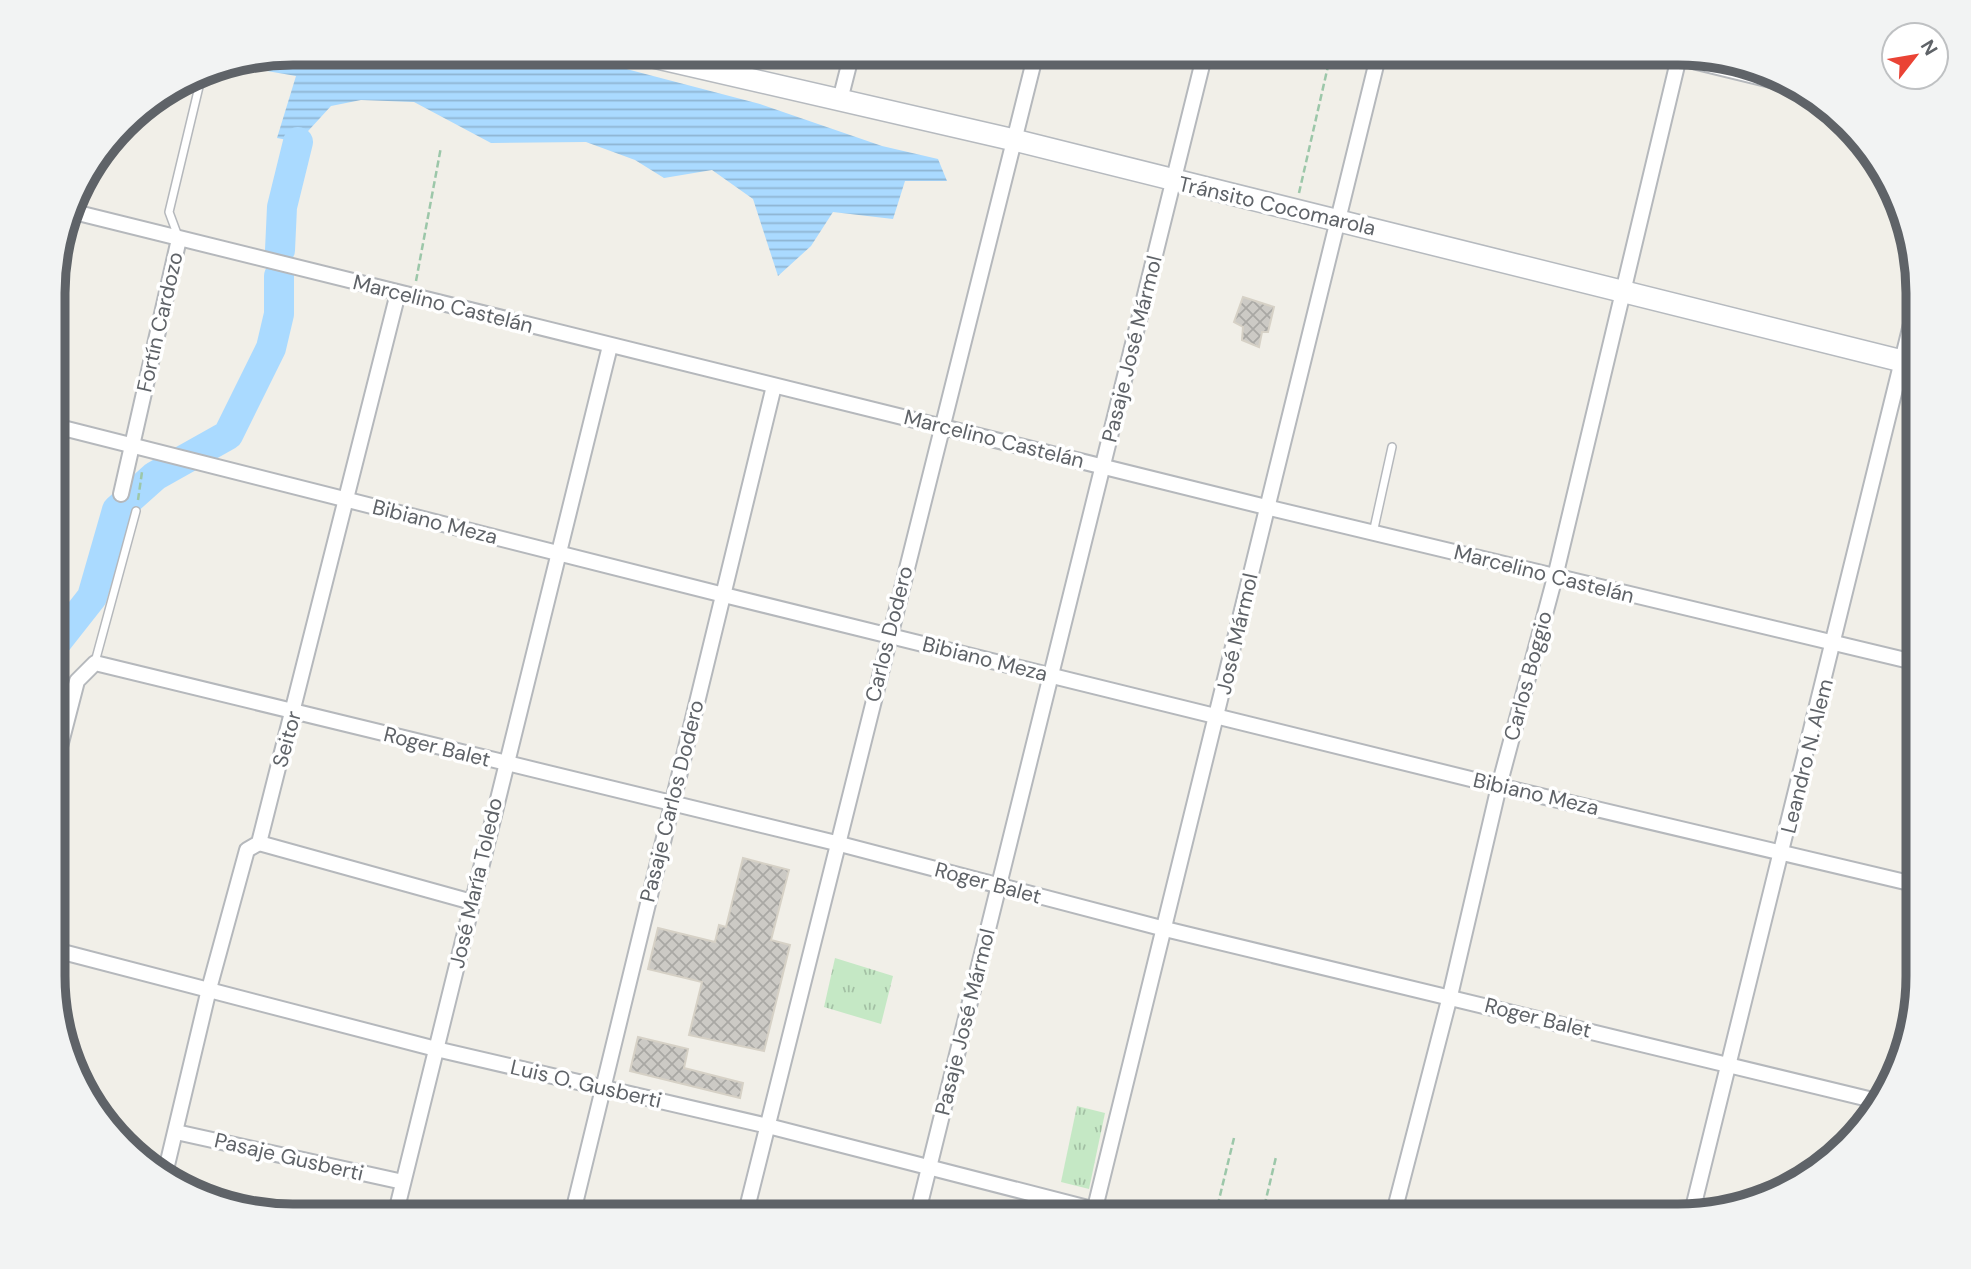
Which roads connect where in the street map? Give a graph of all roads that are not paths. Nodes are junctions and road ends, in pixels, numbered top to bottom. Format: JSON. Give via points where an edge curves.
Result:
{"nodes":[{"id":1,"x":710,"y":65,"type":"edge"},
{"id":2,"x":849,"y":65,"type":"edge"},
{"id":3,"x":1033,"y":65,"type":"edge"},
{"id":4,"x":1202,"y":65,"type":"edge"},
{"id":5,"x":1376,"y":65,"type":"edge"},
{"id":6,"x":1678,"y":65,"type":"edge"},
{"id":7,"x":199,"y":85,"type":"edge"},
{"id":8,"x":840,"y":100,"type":"junction"},
{"id":9,"x":1014,"y":139,"type":"junction"},
{"id":10,"x":1173,"y":181,"type":"junction"},
{"id":11,"x":79,"y":213,"type":"edge"},
{"id":12,"x":1339,"y":220,"type":"junction"},
{"id":13,"x":179,"y":239,"type":"junction"},
{"id":14,"x":1623,"y":292,"type":"junction"},
{"id":15,"x":398,"y":293,"type":"junction"},
{"id":16,"x":610,"y":346,"type":"junction"},
{"id":17,"x":1906,"y":362,"type":"edge"},
{"id":18,"x":1906,"y":378,"type":"edge"},
{"id":19,"x":774,"y":386,"type":"junction"},
{"id":20,"x":942,"y":426,"type":"junction"},
{"id":21,"x":65,"y":429,"type":"edge"},
{"id":22,"x":133,"y":446,"type":"junction"},
{"id":23,"x":1392,"y":447,"type":"dead end"},
{"id":24,"x":1104,"y":466,"type":"junction"},
{"id":25,"x":121,"y":494,"type":"dead end"},
{"id":26,"x":345,"y":500,"type":"junction"},
{"id":27,"x":1266,"y":508,"type":"junction"},
{"id":28,"x":136,"y":511,"type":"dead end"},
{"id":29,"x":1373,"y":533,"type":"junction"},
{"id":30,"x":559,"y":554,"type":"junction"},
{"id":31,"x":1555,"y":577,"type":"junction"},
{"id":32,"x":724,"y":595,"type":"junction"},
{"id":33,"x":889,"y":635,"type":"junction"},
{"id":34,"x":1835,"y":642,"type":"junction"},
{"id":35,"x":1906,"y":660,"type":"edge"},
{"id":36,"x":95,"y":663,"type":"junction"},
{"id":37,"x":1052,"y":675,"type":"junction"},
{"id":38,"x":295,"y":710,"type":"junction"},
{"id":39,"x":1218,"y":716,"type":"junction"},
{"id":40,"x":65,"y":725,"type":"edge"},
{"id":41,"x":505,"y":764,"type":"junction"},
{"id":42,"x":1499,"y":786,"type":"junction"},
{"id":43,"x":671,"y":804,"type":"junction"},
{"id":44,"x":259,"y":843,"type":"junction"},
{"id":45,"x":836,"y":843,"type":"junction"},
{"id":46,"x":1783,"y":851,"type":"junction"},
{"id":47,"x":1906,"y":882,"type":"edge"},
{"id":48,"x":999,"y":886,"type":"junction"},
{"id":49,"x":472,"y":902,"type":"junction"},
{"id":50,"x":1165,"y":929,"type":"junction"},
{"id":51,"x":65,"y":953,"type":"edge"},
{"id":52,"x":209,"y":989,"type":"junction"},
{"id":53,"x":1450,"y":996,"type":"junction"},
{"id":54,"x":436,"y":1049,"type":"junction"},
{"id":55,"x":1730,"y":1065,"type":"junction"},
{"id":56,"x":601,"y":1088,"type":"junction"},
{"id":57,"x":1870,"y":1099,"type":"edge"},
{"id":58,"x":768,"y":1126,"type":"junction"},
{"id":59,"x":176,"y":1132,"type":"junction"},
{"id":60,"x":167,"y":1167,"type":"edge"},
{"id":61,"x":928,"y":1169,"type":"junction"},
{"id":62,"x":403,"y":1182,"type":"junction"},
{"id":63,"x":398,"y":1204,"type":"edge"},
{"id":64,"x":575,"y":1204,"type":"edge"},
{"id":65,"x":748,"y":1204,"type":"edge"},
{"id":66,"x":920,"y":1204,"type":"edge"},
{"id":67,"x":1060,"y":1204,"type":"edge"},
{"id":68,"x":1096,"y":1204,"type":"edge"},
{"id":69,"x":1396,"y":1204,"type":"edge"},
{"id":70,"x":1695,"y":1204,"type":"edge"}],
"edges":[{"from":1,"to":8,"type":"street","name":"Tránsito Cocomarola"},
{"from":2,"to":8,"type":"street"},
{"from":3,"to":9,"type":"street","name":"Carlos Dodero"},
{"from":4,"to":10,"type":"street","name":"Pasaje José Mármol"},
{"from":5,"to":12,"type":"street","name":"José Mármol"},
{"from":6,"to":14,"type":"street","name":"Carlos Boggio"},
{"from":7,"to":13,"type":"lane","name":"Fortín Cardozo","via":[[169,212]]},
{"from":8,"to":9,"type":"street","name":"Tránsito Cocomarola"},
{"from":9,"to":10,"type":"street","name":"Tránsito Cocomarola"},
{"from":9,"to":20,"type":"street","name":"Carlos Dodero"},
{"from":10,"to":12,"type":"street","name":"Tránsito Cocomarola"},
{"from":10,"to":24,"type":"street","name":"Pasaje José Mármol"},
{"from":11,"to":13,"type":"street","name":"Marcelino Castelán"},
{"from":12,"to":14,"type":"street","name":"Tránsito Cocomarola"},
{"from":12,"to":27,"type":"street","name":"José Mármol"},
{"from":13,"to":15,"type":"street","name":"Marcelino Castelán"},
{"from":13,"to":22,"type":"street","name":"Fortín Cardozo"},
{"from":14,"to":17,"type":"street","name":"Tránsito Cocomarola"},
{"from":14,"to":31,"type":"street","name":"Carlos Boggio"},
{"from":15,"to":16,"type":"street","name":"Marcelino Castelán"},
{"from":15,"to":26,"type":"street","name":"Seitor"},
{"from":16,"to":19,"type":"street","name":"Marcelino Castelán"},
{"from":16,"to":30,"type":"street","name":"José María Toledo"},
{"from":18,"to":34,"type":"street","name":"Leandro N. Alem"},
{"from":19,"to":20,"type":"street","name":"Marcelino Castelán"},
{"from":19,"to":32,"type":"street","name":"Pasaje Carlos Dodero"},
{"from":20,"to":24,"type":"street","name":"Marcelino Castelán"},
{"from":20,"to":33,"type":"street","name":"Carlos Dodero"},
{"from":21,"to":22,"type":"street","name":"Bibiano Meza"},
{"from":22,"to":25,"type":"street","name":"Fortín Cardozo"},
{"from":22,"to":26,"type":"street","name":"Bibiano Meza"},
{"from":23,"to":29,"type":"lane"},
{"from":24,"to":27,"type":"street","name":"Marcelino Castelán"},
{"from":24,"to":37,"type":"street","name":"Pasaje José Mármol"},
{"from":26,"to":30,"type":"street","name":"Bibiano Meza"},
{"from":26,"to":38,"type":"street","name":"Seitor"},
{"from":27,"to":29,"type":"street","name":"Marcelino Castelán"},
{"from":27,"to":39,"type":"street","name":"José Mármol"},
{"from":28,"to":36,"type":"lane"},
{"from":29,"to":31,"type":"street","name":"Marcelino Castelán"},
{"from":30,"to":32,"type":"street","name":"Bibiano Meza"},
{"from":30,"to":41,"type":"street","name":"José María Toledo"},
{"from":31,"to":34,"type":"street","name":"Marcelino Castelán"},
{"from":31,"to":42,"type":"street","name":"Carlos Boggio"},
{"from":32,"to":33,"type":"street","name":"Bibiano Meza"},
{"from":32,"to":43,"type":"street","name":"Pasaje Carlos Dodero"},
{"from":33,"to":37,"type":"street","name":"Bibiano Meza"},
{"from":33,"to":45,"type":"street","name":"Carlos Dodero"},
{"from":34,"to":35,"type":"street","name":"Marcelino Castelán"},
{"from":34,"to":46,"type":"street","name":"Leandro N. Alem"},
{"from":36,"to":38,"type":"street","name":"Roger Balet"},
{"from":36,"to":40,"type":"street","via":[[77,681]]},
{"from":37,"to":39,"type":"street","name":"Bibiano Meza"},
{"from":37,"to":48,"type":"street","name":"Pasaje José Mármol"},
{"from":38,"to":41,"type":"street","name":"Roger Balet"},
{"from":38,"to":44,"type":"street","name":"Seitor"},
{"from":39,"to":42,"type":"street","name":"Bibiano Meza"},
{"from":39,"to":50,"type":"street","name":"José Mármol"},
{"from":41,"to":43,"type":"street","name":"Roger Balet"},
{"from":41,"to":49,"type":"street","name":"José María Toledo"},
{"from":42,"to":46,"type":"street","name":"Bibiano Meza"},
{"from":42,"to":53,"type":"street","name":"Carlos Boggio"},
{"from":43,"to":45,"type":"street","name":"Roger Balet"},
{"from":43,"to":56,"type":"street","name":"Pasaje Carlos Dodero"},
{"from":44,"to":49,"type":"street"},
{"from":44,"to":52,"type":"street","name":"Seitor","via":[[247,850]]},
{"from":45,"to":48,"type":"street","name":"Roger Balet"},
{"from":45,"to":58,"type":"street","name":"Carlos Dodero"},
{"from":46,"to":47,"type":"street","name":"Bibiano Meza"},
{"from":46,"to":55,"type":"street","name":"Leandro N. Alem"},
{"from":48,"to":50,"type":"street","name":"Roger Balet"},
{"from":48,"to":61,"type":"street","name":"Pasaje José Mármol"},
{"from":49,"to":54,"type":"street","name":"José María Toledo"},
{"from":50,"to":53,"type":"street","name":"Roger Balet"},
{"from":50,"to":68,"type":"street","name":"José Mármol"},
{"from":51,"to":52,"type":"street","name":"Luis O. Gusberti"},
{"from":52,"to":54,"type":"street","name":"Luis O. Gusberti"},
{"from":52,"to":59,"type":"street","name":"Seitor"},
{"from":53,"to":55,"type":"street","name":"Roger Balet"},
{"from":53,"to":69,"type":"street","name":"Carlos Boggio"},
{"from":54,"to":56,"type":"street","name":"Luis O. Gusberti"},
{"from":54,"to":62,"type":"street","name":"José María Toledo"},
{"from":55,"to":57,"type":"street","name":"Roger Balet"},
{"from":55,"to":70,"type":"street","name":"Leandro N. Alem"},
{"from":56,"to":58,"type":"street","name":"Luis O. Gusberti"},
{"from":56,"to":64,"type":"street","name":"Pasaje Carlos Dodero"},
{"from":58,"to":61,"type":"street","name":"Luis O. Gusberti"},
{"from":58,"to":65,"type":"street","name":"Carlos Dodero"},
{"from":59,"to":60,"type":"street","name":"Seitor"},
{"from":59,"to":62,"type":"street","name":"Pasaje Gusberti"},
{"from":61,"to":66,"type":"street","name":"Pasaje José Mármol"},
{"from":61,"to":67,"type":"street","name":"Luis O. Gusberti"},
{"from":62,"to":63,"type":"street","name":"José María Toledo"}]}
